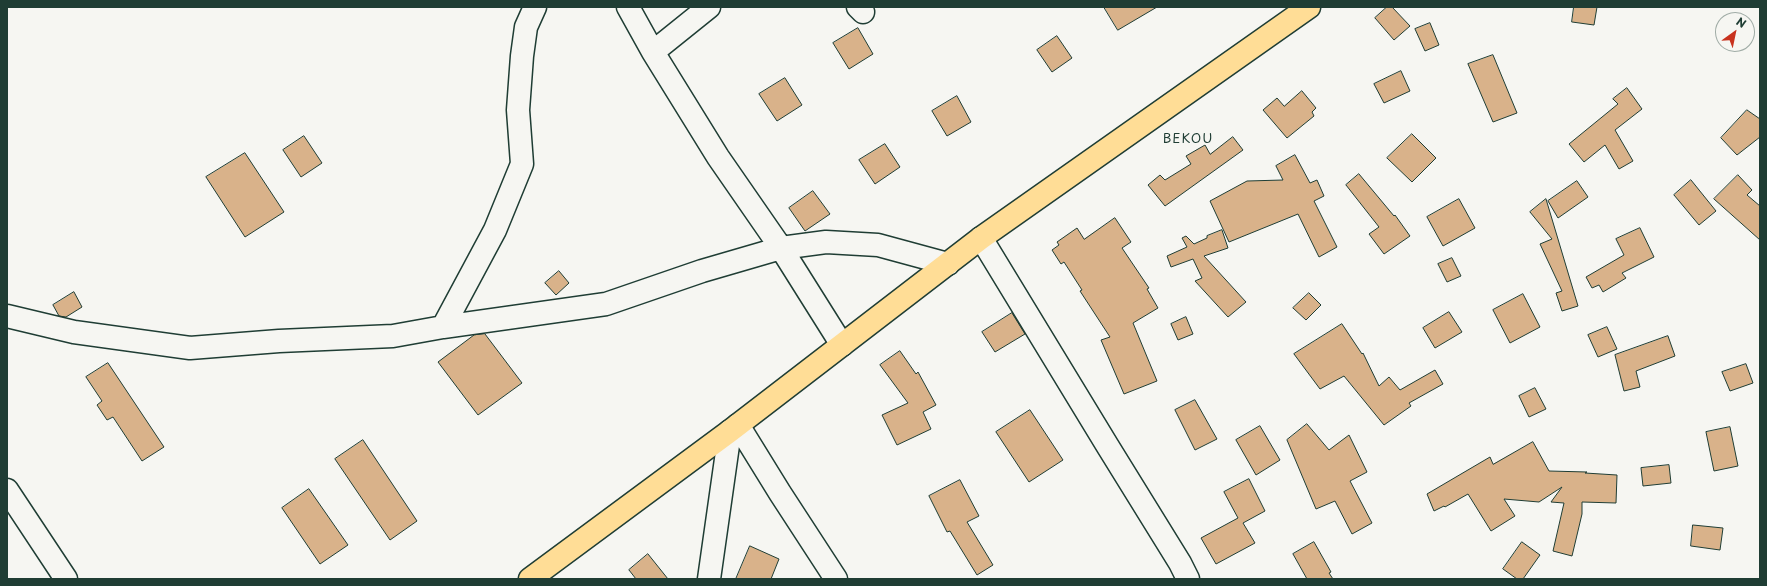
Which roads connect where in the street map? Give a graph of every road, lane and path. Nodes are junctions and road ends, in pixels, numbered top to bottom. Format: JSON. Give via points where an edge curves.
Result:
{"nodes":[{"id":1,"x":535,"y":7,"type":"edge"},
{"id":2,"x":628,"y":7,"type":"edge"},
{"id":3,"x":709,"y":7,"type":"edge"},
{"id":4,"x":1309,"y":7,"type":"edge"},
{"id":5,"x":653,"y":52,"type":"junction"},
{"id":6,"x":981,"y":238,"type":"junction"},
{"id":7,"x":781,"y":248,"type":"junction"},
{"id":8,"x":948,"y":264,"type":"junction"},
{"id":9,"x":7,"y":316,"type":"edge"},
{"id":10,"x":444,"y":327,"type":"junction"},
{"id":11,"x":842,"y":345,"type":"junction"},
{"id":12,"x":734,"y":428,"type":"junction"},
{"id":13,"x":7,"y":490,"type":"edge"},
{"id":14,"x":66,"y":579,"type":"edge"},
{"id":15,"x":530,"y":579,"type":"edge"},
{"id":16,"x":709,"y":579,"type":"edge"},
{"id":17,"x":836,"y":579,"type":"edge"},
{"id":18,"x":1188,"y":579,"type":"edge"}],
"edges":[{"from":1,"to":10,"type":"street","via":[[526,27],[518,110],[522,164],[495,230]]},
{"from":2,"to":5,"type":"street"},
{"from":3,"to":5,"type":"street"},
{"from":4,"to":6,"type":"main road"},
{"from":5,"to":7,"type":"street","via":[[718,157]]},
{"from":6,"to":8,"type":"main road"},
{"from":6,"to":18,"type":"street"},
{"from":7,"to":8,"type":"street","via":[[826,242],[878,245]]},
{"from":7,"to":10,"type":"street","via":[[702,271],[606,304]]},
{"from":7,"to":11,"type":"street"},
{"from":8,"to":11,"type":"main road"},
{"from":9,"to":10,"type":"street","via":[[74,332],[190,348],[393,336]]},
{"from":11,"to":12,"type":"main road"},
{"from":12,"to":15,"type":"main road"},
{"from":12,"to":16,"type":"street"},
{"from":12,"to":17,"type":"street"},
{"from":13,"to":14,"type":"street"}]}
